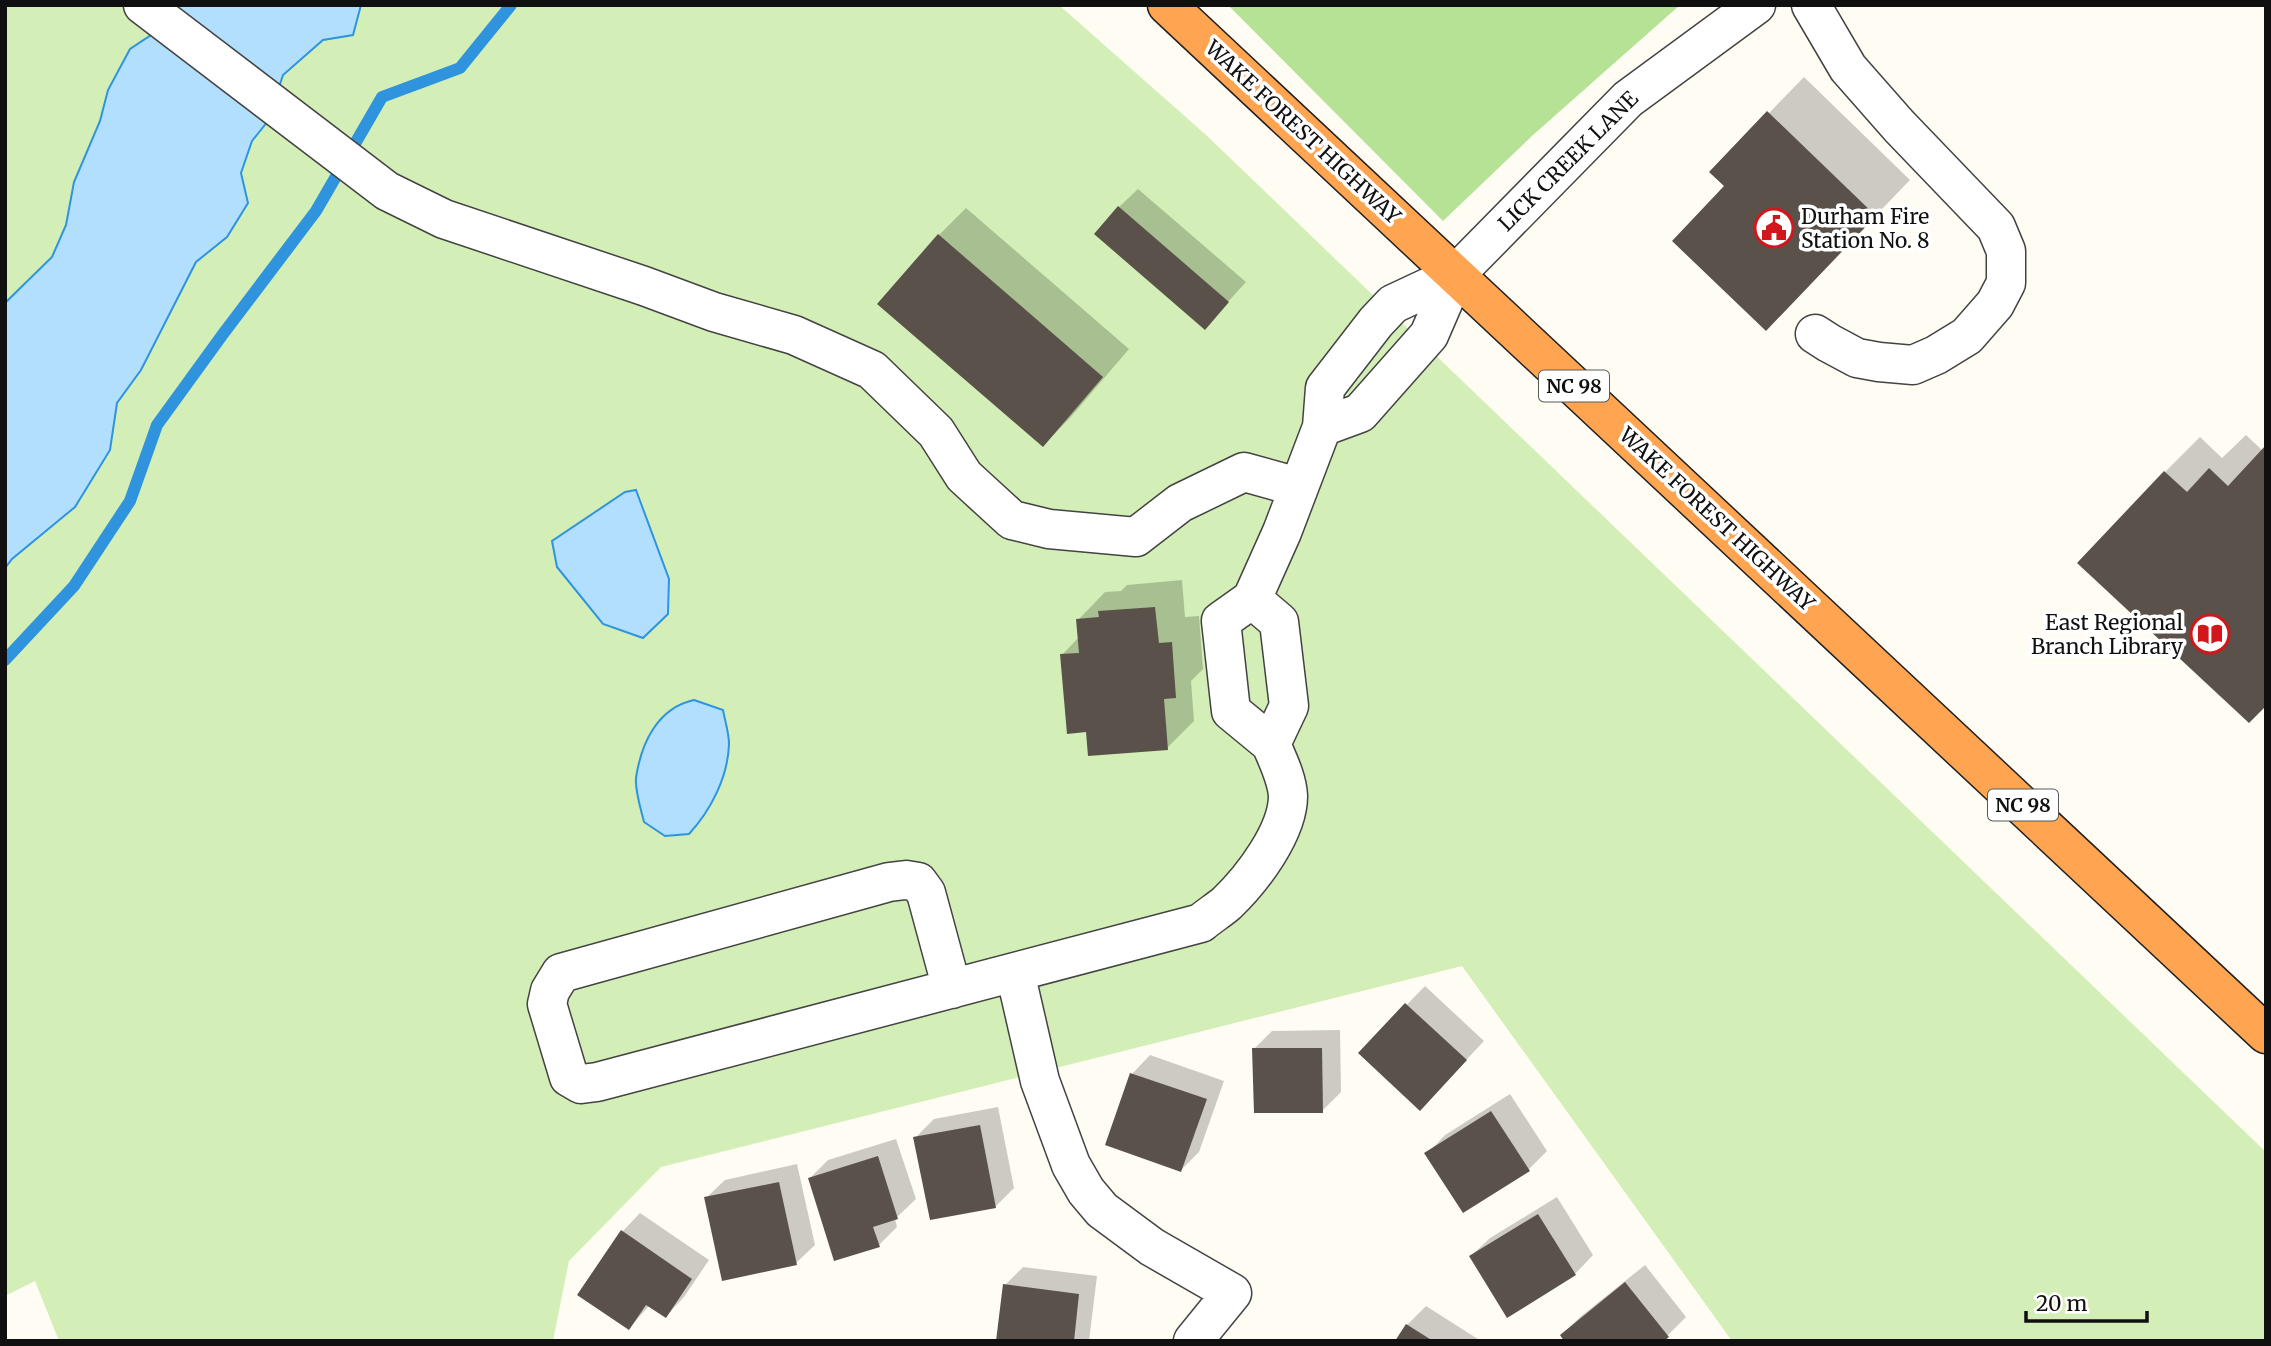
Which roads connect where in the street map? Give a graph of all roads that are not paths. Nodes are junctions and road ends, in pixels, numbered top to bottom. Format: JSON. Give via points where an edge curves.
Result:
{"nodes":[{"id":1,"x":143,"y":5,"type":"edge"},
{"id":2,"x":1167,"y":5,"type":"edge"},
{"id":3,"x":1756,"y":5,"type":"edge"},
{"id":4,"x":1811,"y":5,"type":"edge"},
{"id":5,"x":1455,"y":275,"type":"junction"},
{"id":6,"x":1815,"y":334,"type":"dead end"},
{"id":7,"x":1298,"y":487,"type":"junction"},
{"id":8,"x":1252,"y":599,"type":"junction"},
{"id":9,"x":1271,"y":744,"type":"junction"},
{"id":10,"x":1015,"y":972,"type":"junction"},
{"id":11,"x":952,"y":989,"type":"junction"},
{"id":12,"x":2266,"y":1034,"type":"edge"},
{"id":13,"x":1193,"y":1341,"type":"edge"}],
"edges":[{"from":1,"to":7,"type":"street","via":[[387,191],[444,219],[794,335],[872,370],[936,432],[964,476],[1012,520],[1049,530],[1136,537],[1180,503],[1244,472]]},
{"from":2,"to":5,"type":"highway","name":"WAKE FOREST HIGHWAY","number":"NC 98"},
{"from":3,"to":5,"type":"street","name":"LICK CREEK LANE","via":[[1628,99]]},
{"from":4,"to":6,"type":"street","via":[[1848,68],[1996,227],[2006,251],[2006,283],[1995,304],[1967,337],[1913,365],[1857,358]]},
{"from":5,"to":7,"type":"street","via":[[1393,304],[1325,388],[1322,427]]},
{"from":5,"to":12,"type":"highway","name":"WAKE FOREST HIGHWAY","number":"NC 98"},
{"from":7,"to":8,"type":"street"},
{"from":8,"to":9,"type":"street","via":[[1279,622],[1289,706]]},
{"from":8,"to":9,"type":"street","via":[[1221,621],[1231,712]]},
{"from":9,"to":10,"type":"street","via":[[1284,774],[1285,816],[1255,871],[1226,903],[1201,923]]},
{"from":10,"to":11,"type":"street"},
{"from":10,"to":13,"type":"street","via":[[1040,1081],[1071,1166],[1086,1191],[1102,1210],[1152,1247],[1232,1293]]},
{"from":11,"to":11,"type":"street","via":[[582,1084],[569,1077],[547,1004],[561,974],[905,880],[918,883],[926,892]]}]}
